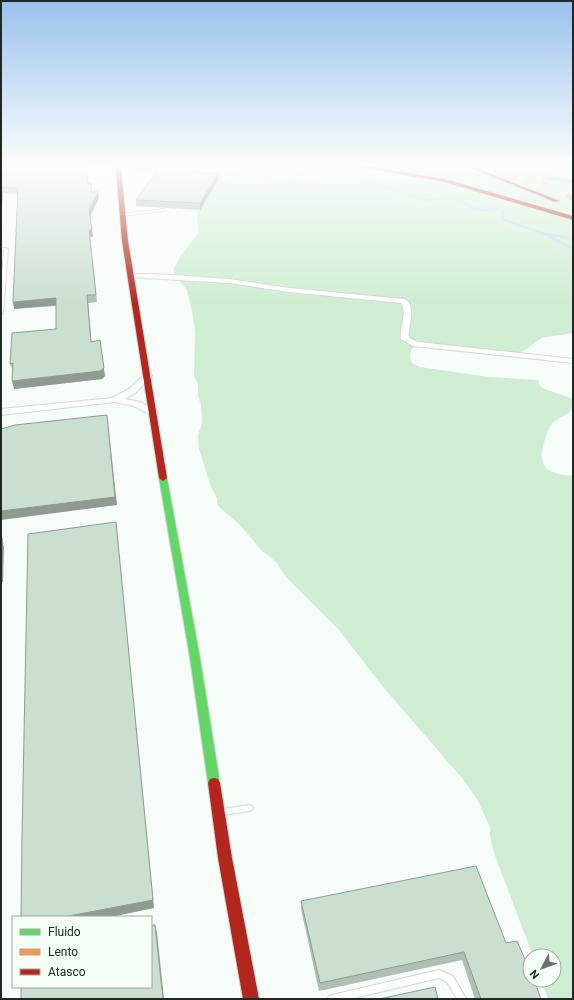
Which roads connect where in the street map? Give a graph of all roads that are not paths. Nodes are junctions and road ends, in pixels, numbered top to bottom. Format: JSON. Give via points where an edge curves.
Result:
{"nodes":[{"id":1,"x":122,"y":212,"type":"edge"},
{"id":2,"x":149,"y":212,"type":"edge"},
{"id":3,"x":551,"y":212,"type":"edge"},
{"id":4,"x":122,"y":215,"type":"junction"},
{"id":5,"x":573,"y":218,"type":"edge"},
{"id":6,"x":1,"y":249,"type":"edge"},
{"id":7,"x":131,"y":276,"type":"junction"},
{"id":8,"x":1,"y":313,"type":"edge"},
{"id":9,"x":573,"y":361,"type":"edge"},
{"id":10,"x":148,"y":376,"type":"junction"},
{"id":11,"x":151,"y":395,"type":"junction"},
{"id":12,"x":127,"y":399,"type":"junction"},
{"id":13,"x":1,"y":412,"type":"edge"},
{"id":14,"x":154,"y":414,"type":"junction"},
{"id":15,"x":249,"y":808,"type":"dead end"},
{"id":16,"x":218,"y":813,"type":"junction"},
{"id":17,"x":251,"y":999,"type":"edge"},
{"id":18,"x":332,"y":999,"type":"edge"},
{"id":19,"x":462,"y":999,"type":"edge"}],
"edges":[{"from":1,"to":4,"type":"main road"},
{"from":2,"to":4,"type":"lane"},
{"from":3,"to":5,"type":"main road"},
{"from":4,"to":7,"type":"main road"},
{"from":6,"to":8,"type":"lane","via":[[6,249]]},
{"from":7,"to":9,"type":"street","via":[[228,281],[289,290],[404,301],[408,306],[408,314],[403,332],[405,339],[416,344]]},
{"from":7,"to":10,"type":"main road"},
{"from":10,"to":11,"type":"main road"},
{"from":10,"to":12,"type":"street"},
{"from":11,"to":12,"type":"street"},
{"from":11,"to":14,"type":"main road"},
{"from":12,"to":13,"type":"street"},
{"from":12,"to":14,"type":"street"},
{"from":14,"to":16,"type":"main road"},
{"from":15,"to":16,"type":"lane"},
{"from":16,"to":17,"type":"main road"},
{"from":18,"to":19,"type":"lane","via":[[439,974],[450,979]]}]}
